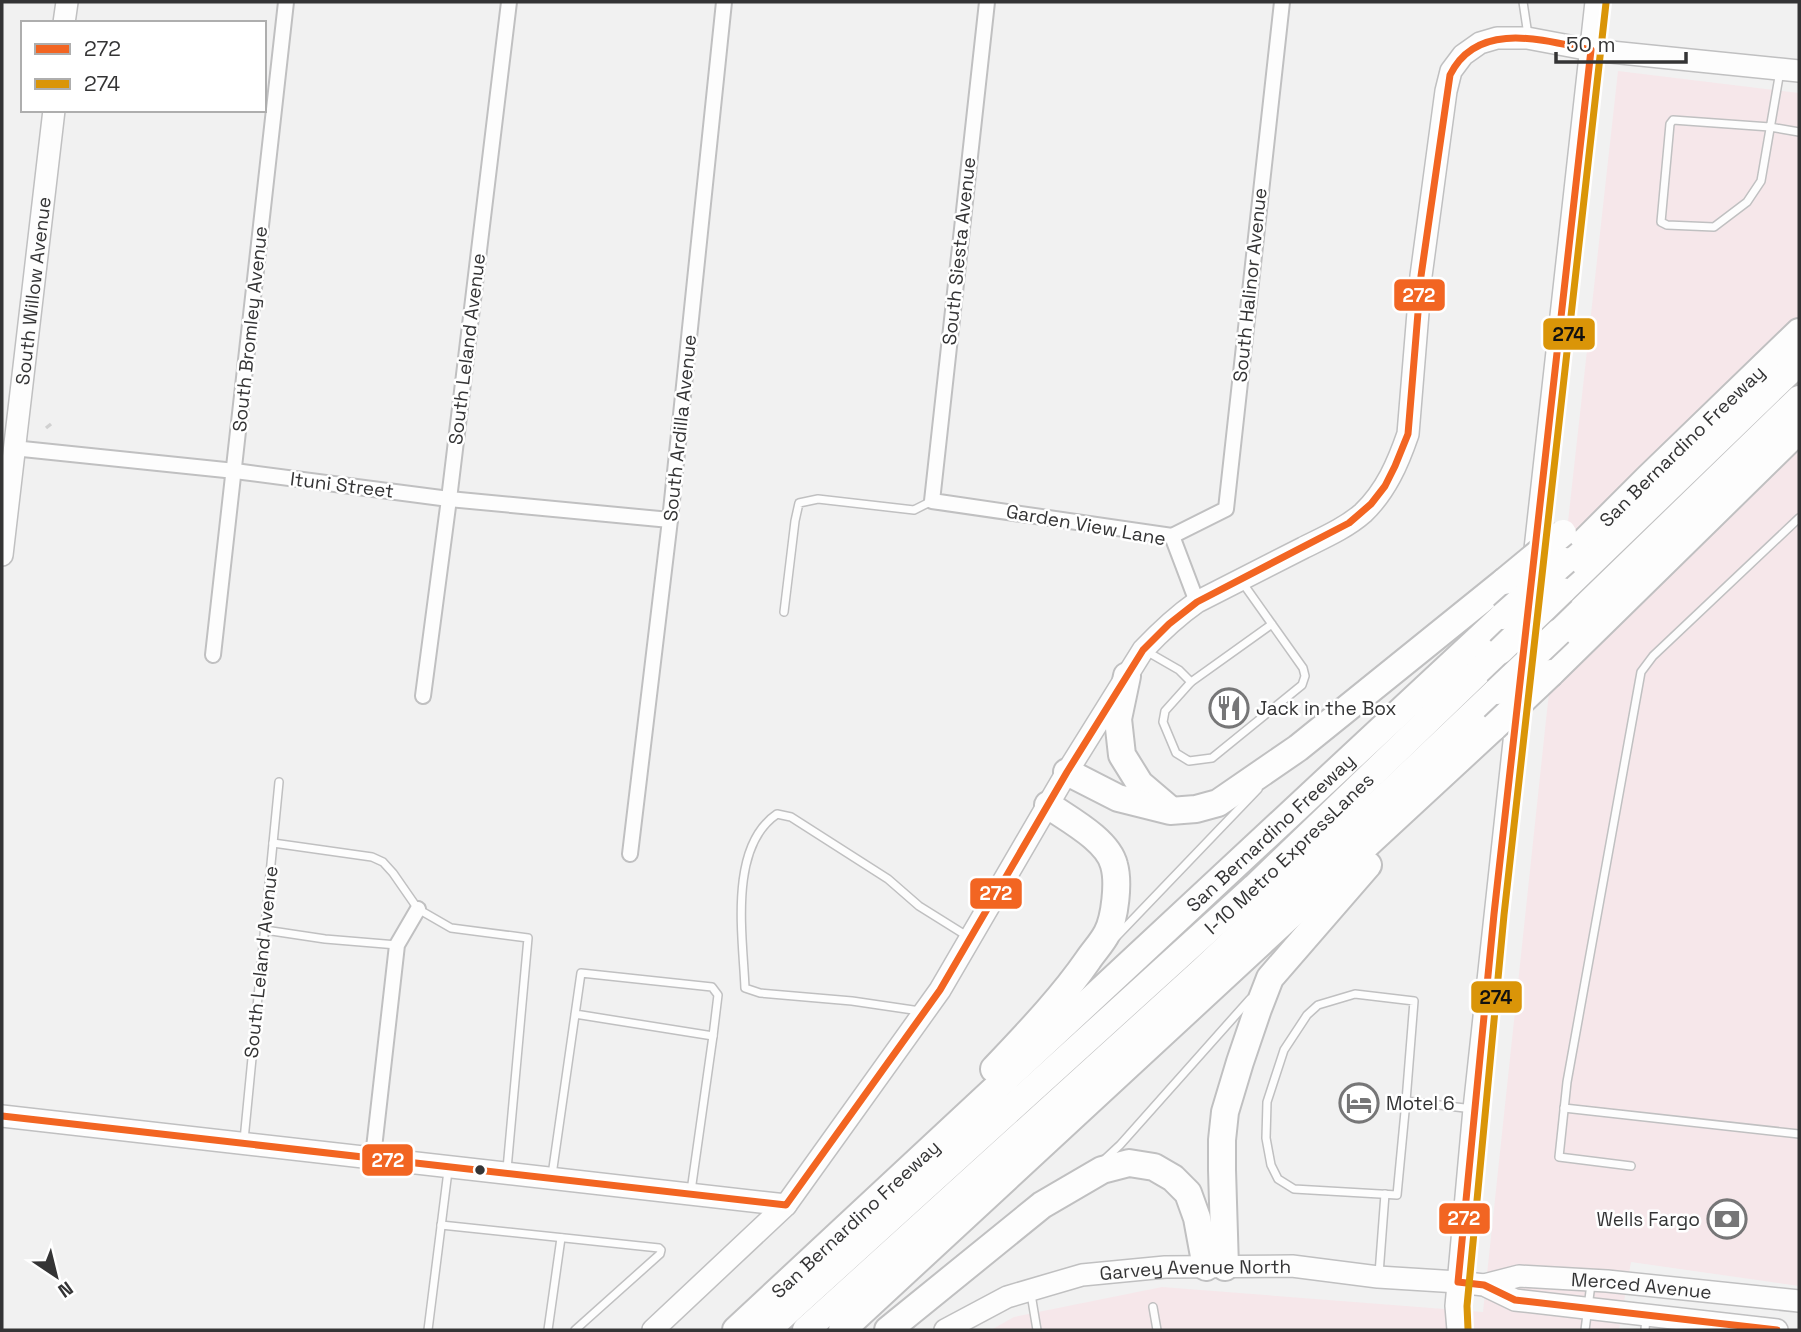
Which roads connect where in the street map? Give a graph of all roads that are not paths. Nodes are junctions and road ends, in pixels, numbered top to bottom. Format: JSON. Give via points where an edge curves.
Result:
{"nodes":[{"id":1,"x":67,"y":2,"type":"edge"},
{"id":2,"x":286,"y":2,"type":"edge"},
{"id":3,"x":509,"y":2,"type":"edge"},
{"id":4,"x":723,"y":2,"type":"edge"},
{"id":5,"x":987,"y":2,"type":"edge"},
{"id":6,"x":1282,"y":2,"type":"edge"},
{"id":7,"x":1523,"y":2,"type":"edge"},
{"id":8,"x":1596,"y":2,"type":"edge"},
{"id":9,"x":64,"y":21,"type":"edge"},
{"id":10,"x":1529,"y":39,"type":"junction"},
{"id":11,"x":1591,"y":50,"type":"junction"},
{"id":12,"x":1790,"y":70,"type":"edge"},
{"id":13,"x":54,"y":112,"type":"edge"},
{"id":14,"x":1770,"y":127,"type":"junction"},
{"id":15,"x":1799,"y":132,"type":"edge"},
{"id":16,"x":1799,"y":332,"type":"edge"},
{"id":17,"x":1799,"y":362,"type":"edge"},
{"id":18,"x":1799,"y":399,"type":"edge"},
{"id":19,"x":1799,"y":430,"type":"edge"},
{"id":20,"x":13,"y":449,"type":"junction"},
{"id":21,"x":235,"y":471,"type":"junction"},
{"id":22,"x":1648,"y":478,"type":"junction"},
{"id":23,"x":449,"y":499,"type":"junction"},
{"id":24,"x":932,"y":501,"type":"junction"},
{"id":25,"x":1799,"y":518,"type":"edge"},
{"id":26,"x":670,"y":520,"type":"junction"},
{"id":27,"x":1172,"y":536,"type":"junction"},
{"id":28,"x":2,"y":555,"type":"edge"},
{"id":29,"x":1240,"y":580,"type":"junction"},
{"id":30,"x":1197,"y":602,"type":"junction"},
{"id":31,"x":784,"y":611,"type":"dead end"},
{"id":32,"x":1272,"y":624,"type":"junction"},
{"id":33,"x":1143,"y":650,"type":"junction"},
{"id":34,"x":213,"y":655,"type":"dead end"},
{"id":35,"x":1127,"y":676,"type":"junction"},
{"id":36,"x":1191,"y":682,"type":"junction"},
{"id":37,"x":423,"y":696,"type":"dead end"},
{"id":38,"x":1494,"y":727,"type":"junction"},
{"id":39,"x":1298,"y":748,"type":"junction"},
{"id":40,"x":1067,"y":772,"type":"junction"},
{"id":41,"x":279,"y":782,"type":"dead end"},
{"id":42,"x":1048,"y":805,"type":"junction"},
{"id":43,"x":1171,"y":811,"type":"junction"},
{"id":44,"x":273,"y":843,"type":"junction"},
{"id":45,"x":630,"y":854,"type":"dead end"},
{"id":46,"x":418,"y":909,"type":"junction"},
{"id":47,"x":265,"y":930,"type":"junction"},
{"id":48,"x":970,"y":938,"type":"junction"},
{"id":49,"x":397,"y":945,"type":"junction"},
{"id":50,"x":1078,"y":974,"type":"junction"},
{"id":51,"x":1270,"y":978,"type":"junction"},
{"id":52,"x":925,"y":1012,"type":"junction"},
{"id":53,"x":575,"y":1014,"type":"junction"},
{"id":54,"x":713,"y":1036,"type":"junction"},
{"id":55,"x":1406,"y":1101,"type":"junction"},
{"id":56,"x":1564,"y":1108,"type":"junction"},
{"id":57,"x":1474,"y":1110,"type":"junction"},
{"id":58,"x":2,"y":1116,"type":"edge"},
{"id":59,"x":1799,"y":1134,"type":"edge"},
{"id":60,"x":244,"y":1143,"type":"junction"},
{"id":61,"x":373,"y":1157,"type":"junction"},
{"id":62,"x":448,"y":1166,"type":"junction"},
{"id":63,"x":1631,"y":1166,"type":"dead end"},
{"id":64,"x":507,"y":1173,"type":"junction"},
{"id":65,"x":551,"y":1179,"type":"junction"},
{"id":66,"x":1079,"y":1183,"type":"junction"},
{"id":67,"x":1385,"y":1194,"type":"junction"},
{"id":68,"x":690,"y":1195,"type":"junction"},
{"id":69,"x":786,"y":1205,"type":"junction"},
{"id":70,"x":441,"y":1225,"type":"junction"},
{"id":71,"x":848,"y":1226,"type":"junction"},
{"id":72,"x":561,"y":1238,"type":"junction"},
{"id":73,"x":1216,"y":1267,"type":"junction"},
{"id":74,"x":1378,"y":1277,"type":"junction"},
{"id":75,"x":1592,"y":1280,"type":"junction"},
{"id":76,"x":1458,"y":1282,"type":"junction"},
{"id":77,"x":1483,"y":1285,"type":"junction"},
{"id":78,"x":1030,"y":1290,"type":"junction"},
{"id":79,"x":1799,"y":1301,"type":"edge"},
{"id":80,"x":1455,"y":1306,"type":"junction"},
{"id":81,"x":1153,"y":1307,"type":"dead end"},
{"id":82,"x":1588,"y":1309,"type":"junction"},
{"id":83,"x":1645,"y":1323,"type":"edge"},
{"id":84,"x":1712,"y":1326,"type":"edge"},
{"id":85,"x":428,"y":1330,"type":"edge"},
{"id":86,"x":548,"y":1330,"type":"edge"},
{"id":87,"x":575,"y":1330,"type":"edge"},
{"id":88,"x":653,"y":1330,"type":"edge"},
{"id":89,"x":736,"y":1330,"type":"edge"},
{"id":90,"x":767,"y":1330,"type":"edge"},
{"id":91,"x":806,"y":1330,"type":"edge"},
{"id":92,"x":842,"y":1330,"type":"edge"},
{"id":93,"x":887,"y":1330,"type":"edge"},
{"id":94,"x":945,"y":1330,"type":"edge"},
{"id":95,"x":1037,"y":1330,"type":"edge"},
{"id":96,"x":1157,"y":1330,"type":"edge"},
{"id":97,"x":1446,"y":1330,"type":"edge"},
{"id":98,"x":1458,"y":1330,"type":"edge"},
{"id":99,"x":1585,"y":1330,"type":"edge"},
{"id":100,"x":1777,"y":1330,"type":"edge"}],
"edges":[{"from":1,"to":9,"type":"main road"},
{"from":2,"to":21,"type":"street","name":"South Bromley Avenue"},
{"from":3,"to":23,"type":"street","name":"South Leland Avenue"},
{"from":4,"to":26,"type":"street","name":"South Ardilla Avenue"},
{"from":5,"to":24,"type":"street","name":"South Siesta Avenue"},
{"from":6,"to":27,"type":"street","name":"South Halinor Avenue","via":[[1226,509]]},
{"from":7,"to":10,"type":"lane"},
{"from":8,"to":11,"type":"main road"},
{"from":10,"to":11,"type":"main road"},
{"from":10,"to":29,"type":"main road","via":[[1497,38],[1480,43],[1451,71],[1421,276],[1408,434],[1401,456],[1377,498],[1361,514]]},
{"from":11,"to":12,"type":"main road"},
{"from":11,"to":57,"type":"main road"},
{"from":12,"to":14,"type":"lane"},
{"from":13,"to":20,"type":"main road","name":"South Willow Avenue"},
{"from":14,"to":14,"type":"lane","via":[[1761,181],[1747,202],[1714,227],[1661,222],[1673,120]]},
{"from":14,"to":15,"type":"lane"},
{"from":16,"to":22,"type":"highway","name":"San Bernardino Freeway"},
{"from":17,"to":90,"type":"highway","name":"I-10 Metro ExpressLanes","bridge":true,"via":[[1245,897]]},
{"from":18,"to":91,"type":"highway","name":"I-10 Metro ExpressLanes","bridge":true,"via":[[1201,972]]},
{"from":19,"to":38,"type":"highway","bridge":true},
{"from":20,"to":21,"type":"street","name":"Ituni Street"},
{"from":20,"to":28,"type":"main road","name":"South Willow Avenue"},
{"from":21,"to":23,"type":"street","name":"Ituni Street"},
{"from":21,"to":34,"type":"street","name":"South Bromley Avenue"},
{"from":22,"to":39,"type":"highway","bridge":true,"via":[[1563,533]]},
{"from":22,"to":71,"type":"highway","name":"San Bernardino Freeway","bridge":true,"via":[[1565,561]]},
{"from":23,"to":26,"type":"street","name":"Ituni Street"},
{"from":23,"to":37,"type":"street","name":"South Leland Avenue"},
{"from":24,"to":27,"type":"street","name":"Garden View Lane"},
{"from":24,"to":31,"type":"lane","via":[[914,510],[818,499],[799,503]]},
{"from":25,"to":56,"type":"lane","via":[[1640,672]]},
{"from":26,"to":45,"type":"street","name":"South Ardilla Avenue"},
{"from":27,"to":30,"type":"street","name":"Garden View Lane"},
{"from":29,"to":30,"type":"main road"},
{"from":29,"to":32,"type":"lane"},
{"from":30,"to":33,"type":"main road"},
{"from":32,"to":36,"type":"lane"},
{"from":32,"to":36,"type":"lane","via":[[1303,668],[1302,685],[1212,758],[1189,761],[1176,753],[1163,722],[1165,711]]},
{"from":33,"to":35,"type":"main road"},
{"from":33,"to":36,"type":"lane"},
{"from":35,"to":40,"type":"main road"},
{"from":35,"to":43,"type":"highway","via":[[1118,719],[1122,755],[1140,784]]},
{"from":38,"to":51,"type":"highway"},
{"from":38,"to":92,"type":"highway"},
{"from":39,"to":43,"type":"highway","via":[[1218,803]]},
{"from":39,"to":50,"type":"lane"},
{"from":40,"to":42,"type":"main road"},
{"from":40,"to":43,"type":"highway","via":[[1118,798]]},
{"from":41,"to":44,"type":"lane","name":"South Leland Avenue"},
{"from":42,"to":48,"type":"main road"},
{"from":42,"to":50,"type":"highway","via":[[1088,831],[1114,864],[1114,911],[1107,933]]},
{"from":44,"to":46,"type":"lane","via":[[383,862]]},
{"from":44,"to":47,"type":"lane","name":"South Leland Avenue"},
{"from":46,"to":49,"type":"street"},
{"from":46,"to":64,"type":"lane","via":[[451,928],[529,940]]},
{"from":47,"to":49,"type":"lane"},
{"from":47,"to":60,"type":"lane","name":"South Leland Avenue"},
{"from":48,"to":52,"type":"main road"},
{"from":48,"to":52,"type":"lane","via":[[919,906],[888,878],[791,817],[777,814],[759,834],[747,858],[741,887],[745,988]]},
{"from":49,"to":61,"type":"street"},
{"from":50,"to":71,"type":"highway"},
{"from":51,"to":66,"type":"lane","via":[[1120,1145]]},
{"from":51,"to":73,"type":"highway","via":[[1225,1112]]},
{"from":52,"to":69,"type":"main road"},
{"from":53,"to":54,"type":"lane"},
{"from":53,"to":54,"type":"lane","via":[[581,973],[712,987],[718,995]]},
{"from":53,"to":65,"type":"lane"},
{"from":54,"to":68,"type":"lane"},
{"from":55,"to":57,"type":"lane"},
{"from":55,"to":67,"type":"lane","via":[[1397,1195]]},
{"from":55,"to":67,"type":"lane","via":[[1414,1002],[1355,995],[1318,1005],[1307,1015],[1284,1050],[1267,1102],[1266,1138],[1278,1179],[1294,1189]]},
{"from":56,"to":59,"type":"lane"},
{"from":56,"to":63,"type":"lane","via":[[1559,1157]]},
{"from":57,"to":76,"type":"main road"},
{"from":58,"to":60,"type":"main road"},
{"from":60,"to":61,"type":"main road"},
{"from":61,"to":62,"type":"main road"},
{"from":62,"to":64,"type":"main road"},
{"from":62,"to":70,"type":"lane"},
{"from":64,"to":65,"type":"main road"},
{"from":65,"to":68,"type":"main road"},
{"from":66,"to":73,"type":"highway","via":[[1102,1170],[1129,1163],[1154,1167],[1174,1178],[1188,1193]]},
{"from":66,"to":93,"type":"highway","via":[[1042,1205]]},
{"from":67,"to":74,"type":"lane"},
{"from":68,"to":69,"type":"main road"},
{"from":69,"to":88,"type":"main road"},
{"from":70,"to":72,"type":"lane"},
{"from":70,"to":85,"type":"lane"},
{"from":71,"to":89,"type":"highway","name":"San Bernardino Freeway"},
{"from":72,"to":86,"type":"lane"},
{"from":72,"to":87,"type":"lane","via":[[661,1251]]},
{"from":73,"to":74,"type":"main road","name":"Garvey Avenue North","via":[[1292,1266]]},
{"from":73,"to":78,"type":"main road","name":"Garvey Avenue North","via":[[1082,1275]]},
{"from":74,"to":76,"type":"main road","name":"Garvey Avenue North"},
{"from":75,"to":77,"type":"main road","name":"Merced Avenue","via":[[1519,1276]]},
{"from":75,"to":79,"type":"main road","name":"Merced Avenue"},
{"from":75,"to":82,"type":"lane"},
{"from":76,"to":77,"type":"main road","name":"Merced Avenue"},
{"from":76,"to":80,"type":"main road"},
{"from":77,"to":82,"type":"main road","name":"Merced Avenue","via":[[1515,1300]]},
{"from":78,"to":94,"type":"main road","name":"Garvey Avenue North"},
{"from":78,"to":95,"type":"lane"},
{"from":80,"to":97,"type":"main road"},
{"from":80,"to":98,"type":"main road"},
{"from":81,"to":96,"type":"lane"},
{"from":82,"to":83,"type":"main road","name":"Merced Avenue"},
{"from":82,"to":99,"type":"lane"},
{"from":83,"to":84,"type":"main road","name":"Merced Avenue"},
{"from":84,"to":100,"type":"main road","name":"Merced Avenue"}]}
